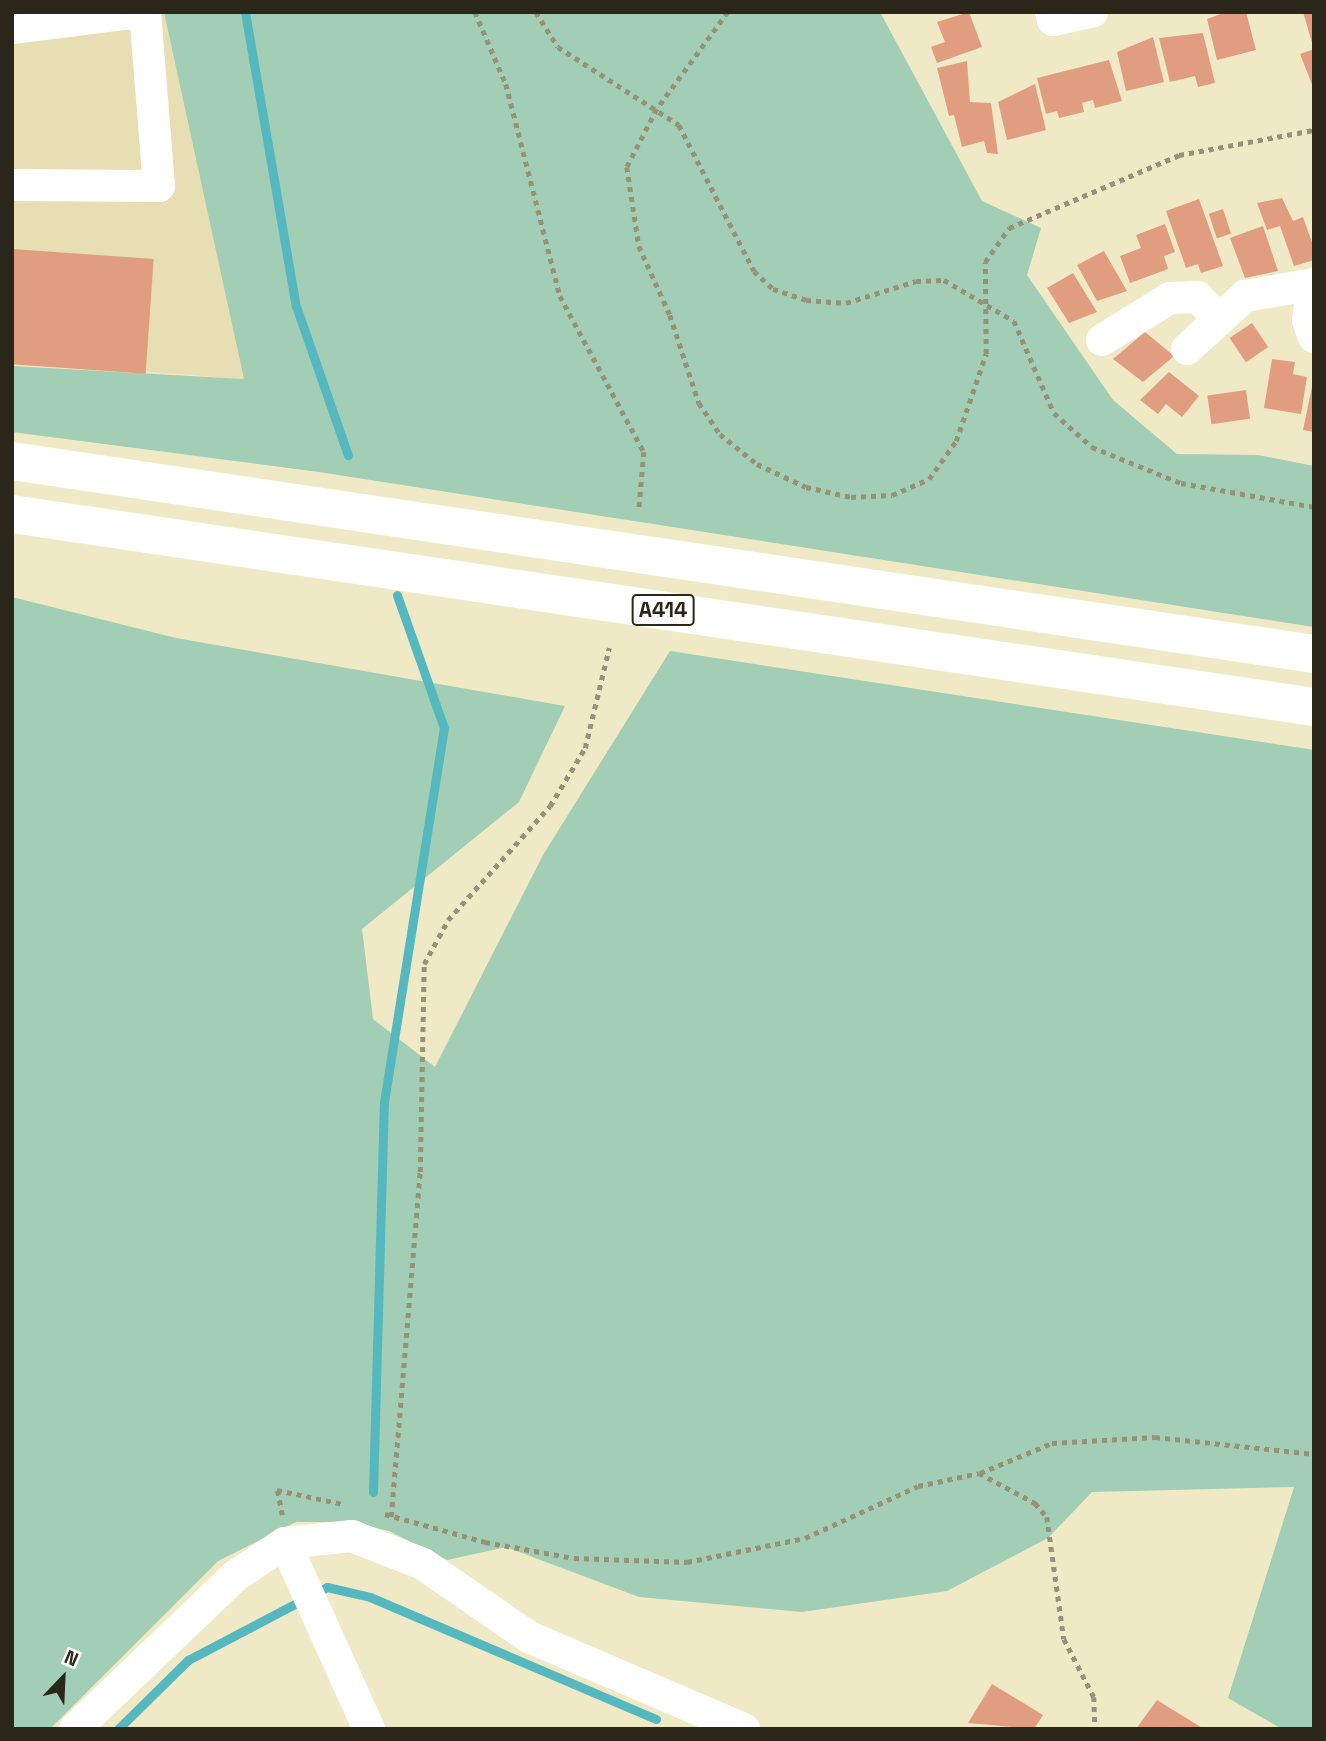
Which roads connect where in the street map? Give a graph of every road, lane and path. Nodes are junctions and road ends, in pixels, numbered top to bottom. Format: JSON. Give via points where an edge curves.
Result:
{"nodes":[{"id":1,"x":143,"y":12,"type":"edge"},
{"id":2,"x":475,"y":12,"type":"edge"},
{"id":3,"x":536,"y":12,"type":"edge"},
{"id":4,"x":728,"y":12,"type":"edge"},
{"id":5,"x":1091,"y":12,"type":"edge"},
{"id":6,"x":1052,"y":16,"type":"edge"},
{"id":7,"x":12,"y":28,"type":"edge"},
{"id":8,"x":657,"y":109,"type":"junction"},
{"id":9,"x":1314,"y":130,"type":"edge"},
{"id":10,"x":12,"y":185,"type":"edge"},
{"id":11,"x":1313,"y":284,"type":"edge"},
{"id":12,"x":981,"y":302,"type":"junction"},
{"id":13,"x":1217,"y":316,"type":"junction"},
{"id":14,"x":1314,"y":337,"type":"edge"},
{"id":15,"x":1101,"y":340,"type":"dead end"},
{"id":16,"x":1187,"y":349,"type":"dead end"},
{"id":17,"x":12,"y":461,"type":"edge"},
{"id":18,"x":1314,"y":507,"type":"edge"},
{"id":19,"x":639,"y":510,"type":"dead end"},
{"id":20,"x":12,"y":514,"type":"edge"},
{"id":21,"x":609,"y":648,"type":"dead end"},
{"id":22,"x":1314,"y":654,"type":"edge"},
{"id":23,"x":1314,"y":707,"type":"edge"},
{"id":24,"x":1314,"y":1454,"type":"edge"},
{"id":25,"x":979,"y":1473,"type":"junction"},
{"id":26,"x":353,"y":1507,"type":"dead end"},
{"id":27,"x":379,"y":1512,"type":"dead end"},
{"id":28,"x":391,"y":1515,"type":"junction"},
{"id":29,"x":285,"y":1543,"type":"junction"},
{"id":30,"x":392,"y":1548,"type":"junction"},
{"id":31,"x":669,"y":1695,"type":"junction"},
{"id":32,"x":75,"y":1729,"type":"edge"},
{"id":33,"x":369,"y":1729,"type":"edge"},
{"id":34,"x":704,"y":1729,"type":"edge"},
{"id":35,"x":744,"y":1729,"type":"edge"},
{"id":36,"x":1095,"y":1729,"type":"edge"}],
"edges":[{"from":1,"to":7,"type":"street"},
{"from":1,"to":10,"type":"street","via":[[159,186]]},
{"from":2,"to":19,"type":"path","via":[[506,83],[560,296],[644,452]]},
{"from":3,"to":8,"type":"path","via":[[558,47]]},
{"from":4,"to":8,"type":"path"},
{"from":5,"to":6,"type":"street"},
{"from":8,"to":12,"type":"path","via":[[680,125],[754,271],[773,289],[806,300],[846,303],[916,281],[944,280]]},
{"from":8,"to":12,"type":"path","via":[[627,167],[639,246],[670,315],[699,403],[720,434],[758,464],[851,497],[892,495],[929,479],[975,397],[986,354]]},
{"from":9,"to":12,"type":"path","via":[[1179,155],[1059,202],[1009,228],[985,262]]},
{"from":11,"to":13,"type":"street","via":[[1245,296]]},
{"from":11,"to":14,"type":"street","via":[[1308,320]]},
{"from":12,"to":18,"type":"path","via":[[1014,321],[1054,413],[1092,447],[1181,483]]},
{"from":13,"to":15,"type":"street","via":[[1197,297],[1170,298]]},
{"from":13,"to":16,"type":"street"},
{"from":17,"to":22,"type":"highway","number":"A414"},
{"from":20,"to":23,"type":"highway","number":"A414"},
{"from":21,"to":28,"type":"path","via":[[585,748],[550,806],[447,920],[424,964],[420,1172]]},
{"from":24,"to":25,"type":"path","via":[[1155,1437],[1052,1443]]},
{"from":25,"to":28,"type":"path","via":[[918,1486],[806,1538],[687,1562],[574,1558],[485,1542]]},
{"from":25,"to":36,"type":"path","via":[[1035,1503],[1047,1517],[1064,1639],[1094,1697]]},
{"from":26,"to":29,"type":"path","via":[[277,1490]]},
{"from":27,"to":28,"type":"path"},
{"from":28,"to":30,"type":"path"},
{"from":29,"to":30,"type":"street","via":[[352,1536]]},
{"from":29,"to":32,"type":"street","via":[[235,1576]]},
{"from":29,"to":33,"type":"street"},
{"from":30,"to":31,"type":"street","via":[[529,1637]]},
{"from":31,"to":34,"type":"street"},
{"from":31,"to":35,"type":"street"}]}
